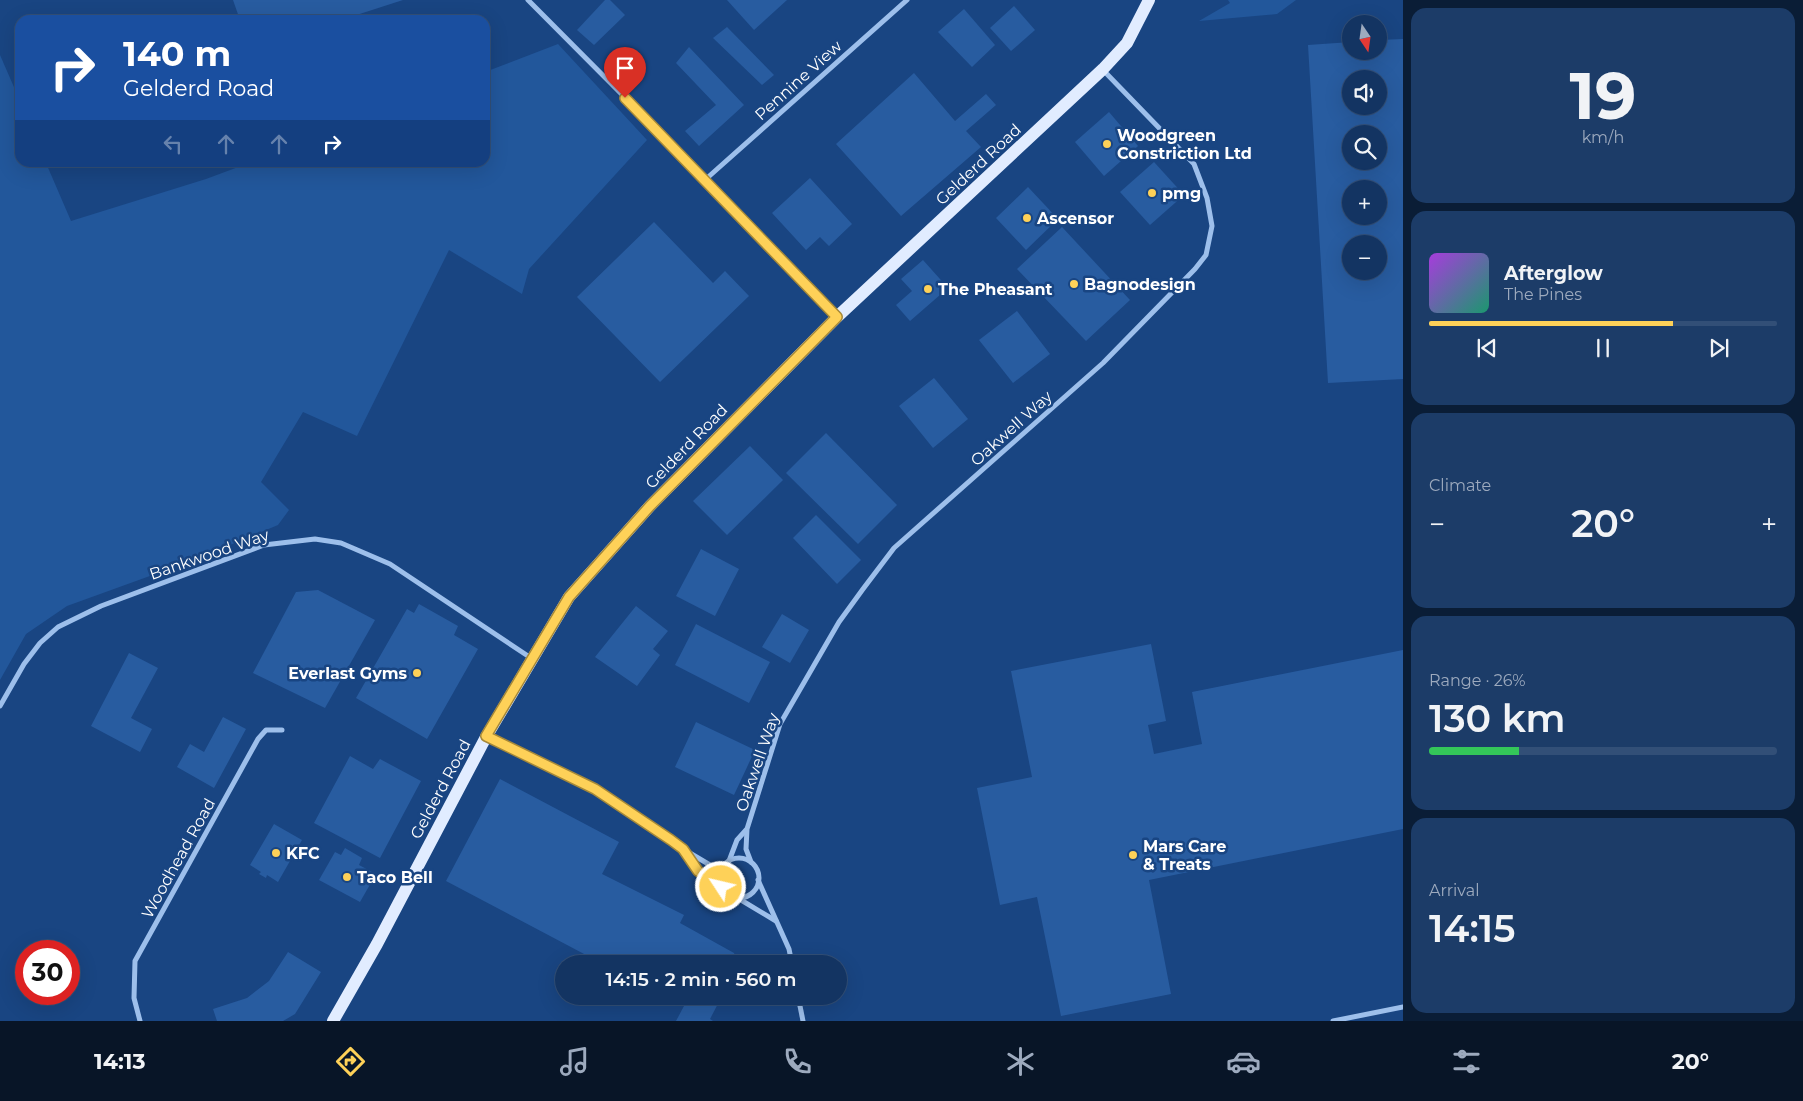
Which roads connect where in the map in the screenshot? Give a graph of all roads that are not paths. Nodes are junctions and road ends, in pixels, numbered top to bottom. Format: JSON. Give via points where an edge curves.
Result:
{"nodes":[{"id":1,"x":528,"y":0,"type":"edge"},
{"id":2,"x":907,"y":0,"type":"edge"},
{"id":3,"x":1149,"y":0,"type":"edge"},
{"id":4,"x":1103,"y":69,"type":"junction"},
{"id":5,"x":706,"y":179,"type":"junction"},
{"id":6,"x":837,"y":317,"type":"junction"},
{"id":7,"x":531,"y":658,"type":"junction"},
{"id":8,"x":0,"y":706,"type":"edge"},
{"id":9,"x":282,"y":730,"type":"dead end"},
{"id":10,"x":486,"y":736,"type":"junction"},
{"id":11,"x":747,"y":829,"type":"junction"},
{"id":12,"x":683,"y":849,"type":"junction"},
{"id":13,"x":729,"y":861,"type":"junction"},
{"id":14,"x":751,"y":862,"type":"junction"},
{"id":15,"x":721,"y":869,"type":"junction"},
{"id":16,"x":758,"y":880,"type":"junction"},
{"id":17,"x":721,"y":887,"type":"junction"},
{"id":18,"x":736,"y":898,"type":"junction"},
{"id":19,"x":776,"y":921,"type":"junction"},
{"id":20,"x":790,"y":955,"type":"edge"},
{"id":21,"x":799,"y":1005,"type":"edge"},
{"id":22,"x":1403,"y":1007,"type":"edge"},
{"id":23,"x":140,"y":1021,"type":"edge"},
{"id":24,"x":333,"y":1021,"type":"edge"},
{"id":25,"x":802,"y":1021,"type":"edge"},
{"id":26,"x":1333,"y":1021,"type":"edge"}],
"edges":[{"from":1,"to":5,"type":"street"},
{"from":2,"to":5,"type":"street","name":"Pennine View"},
{"from":3,"to":4,"type":"main road","name":"Gelderd Road","via":[[1127,43]]},
{"from":4,"to":6,"type":"main road","name":"Gelderd Road"},
{"from":4,"to":11,"type":"street","name":"Oakwell Way","via":[[1194,164],[1207,198],[1212,226],[1206,255],[1103,363],[894,548],[839,622],[780,724]]},
{"from":5,"to":6,"type":"street"},
{"from":6,"to":7,"type":"main road","name":"Gelderd Road","via":[[644,513],[569,597]]},
{"from":7,"to":8,"type":"street","name":"Bankwood Way","via":[[390,564],[341,543],[315,539],[264,545],[101,606],[58,627],[24,664]]},
{"from":7,"to":10,"type":"main road","name":"Gelderd Road"},
{"from":9,"to":23,"type":"street","name":"Woodhead Road","via":[[266,730],[258,739],[135,961],[134,998]]},
{"from":10,"to":12,"type":"street","via":[[595,789]]},
{"from":10,"to":24,"type":"main road","name":"Gelderd Road"},
{"from":11,"to":13,"type":"street","name":"Oakwell Way","via":[[737,840]]},
{"from":11,"to":14,"type":"street","name":"Oakwell Way","via":[[746,845]]},
{"from":12,"to":15,"type":"street"},
{"from":12,"to":17,"type":"street","via":[[698,871]]},
{"from":13,"to":14,"type":"street","via":[[740,858]]},
{"from":13,"to":15,"type":"street"},
{"from":14,"to":16,"type":"street"},
{"from":15,"to":17,"type":"street"},
{"from":16,"to":18,"type":"street","via":[[748,895]]},
{"from":16,"to":19,"type":"street"},
{"from":17,"to":18,"type":"street"},
{"from":18,"to":19,"type":"street"},
{"from":19,"to":20,"type":"street"},
{"from":21,"to":25,"type":"street"},
{"from":22,"to":26,"type":"street"}]}
